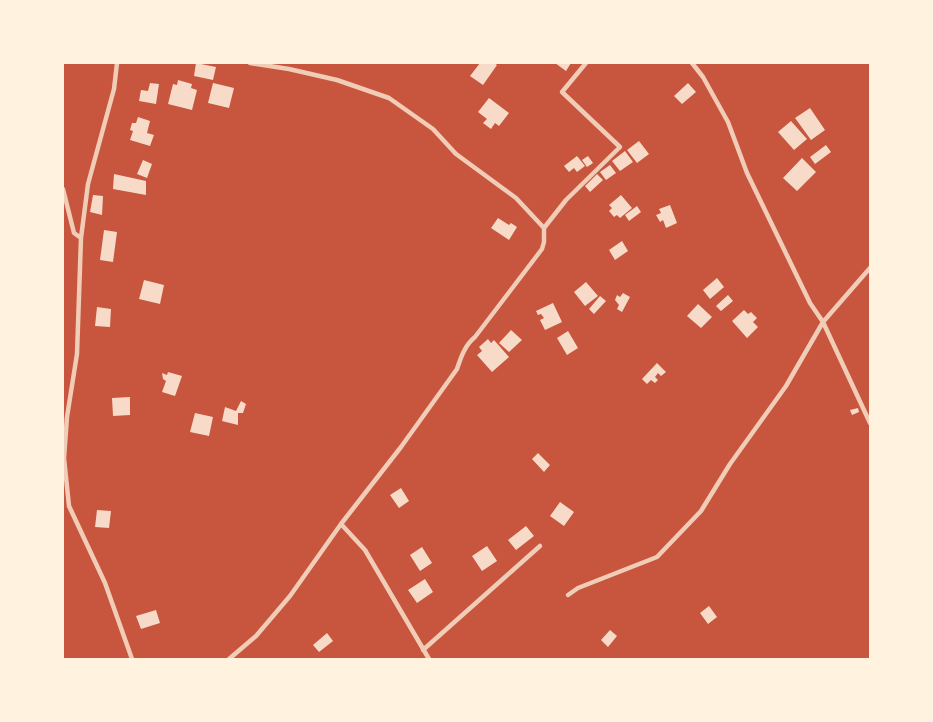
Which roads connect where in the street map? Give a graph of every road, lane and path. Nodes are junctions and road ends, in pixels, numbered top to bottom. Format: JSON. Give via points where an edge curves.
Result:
{"nodes":[{"id":1,"x":117,"y":63,"type":"edge"},
{"id":2,"x":250,"y":63,"type":"edge"},
{"id":3,"x":586,"y":63,"type":"edge"},
{"id":4,"x":692,"y":63,"type":"edge"},
{"id":5,"x":63,"y":189,"type":"edge"},
{"id":6,"x":544,"y":228,"type":"junction"},
{"id":7,"x":81,"y":238,"type":"junction"},
{"id":8,"x":870,"y":268,"type":"edge"},
{"id":9,"x":822,"y":322,"type":"junction"},
{"id":10,"x":870,"y":423,"type":"edge"},
{"id":11,"x":341,"y":524,"type":"junction"},
{"id":12,"x":540,"y":546,"type":"dead end"},
{"id":13,"x":568,"y":595,"type":"dead end"},
{"id":14,"x":423,"y":650,"type":"junction"},
{"id":15,"x":132,"y":659,"type":"edge"},
{"id":16,"x":229,"y":659,"type":"edge"},
{"id":17,"x":429,"y":659,"type":"edge"}],
"edges":[{"from":1,"to":7,"type":"street","via":[[114,89],[88,184]]},
{"from":2,"to":6,"type":"street","via":[[337,80],[389,98],[434,129],[456,154],[516,198]]},
{"from":3,"to":6,"type":"street","via":[[562,92],[620,147],[566,200]]},
{"from":4,"to":9,"type":"street","via":[[728,122],[747,173]]},
{"from":5,"to":7,"type":"street","via":[[74,233]]},
{"from":6,"to":11,"type":"street","via":[[542,249],[469,342],[457,369]]},
{"from":7,"to":15,"type":"street","via":[[77,354],[64,458],[69,506],[105,583]]},
{"from":8,"to":9,"type":"street"},
{"from":9,"to":10,"type":"street"},
{"from":9,"to":13,"type":"street","via":[[786,386],[701,511],[657,558]]},
{"from":11,"to":14,"type":"street","via":[[365,550]]},
{"from":11,"to":16,"type":"street","via":[[291,596],[256,636]]},
{"from":12,"to":14,"type":"street"},
{"from":14,"to":17,"type":"street"}]}
